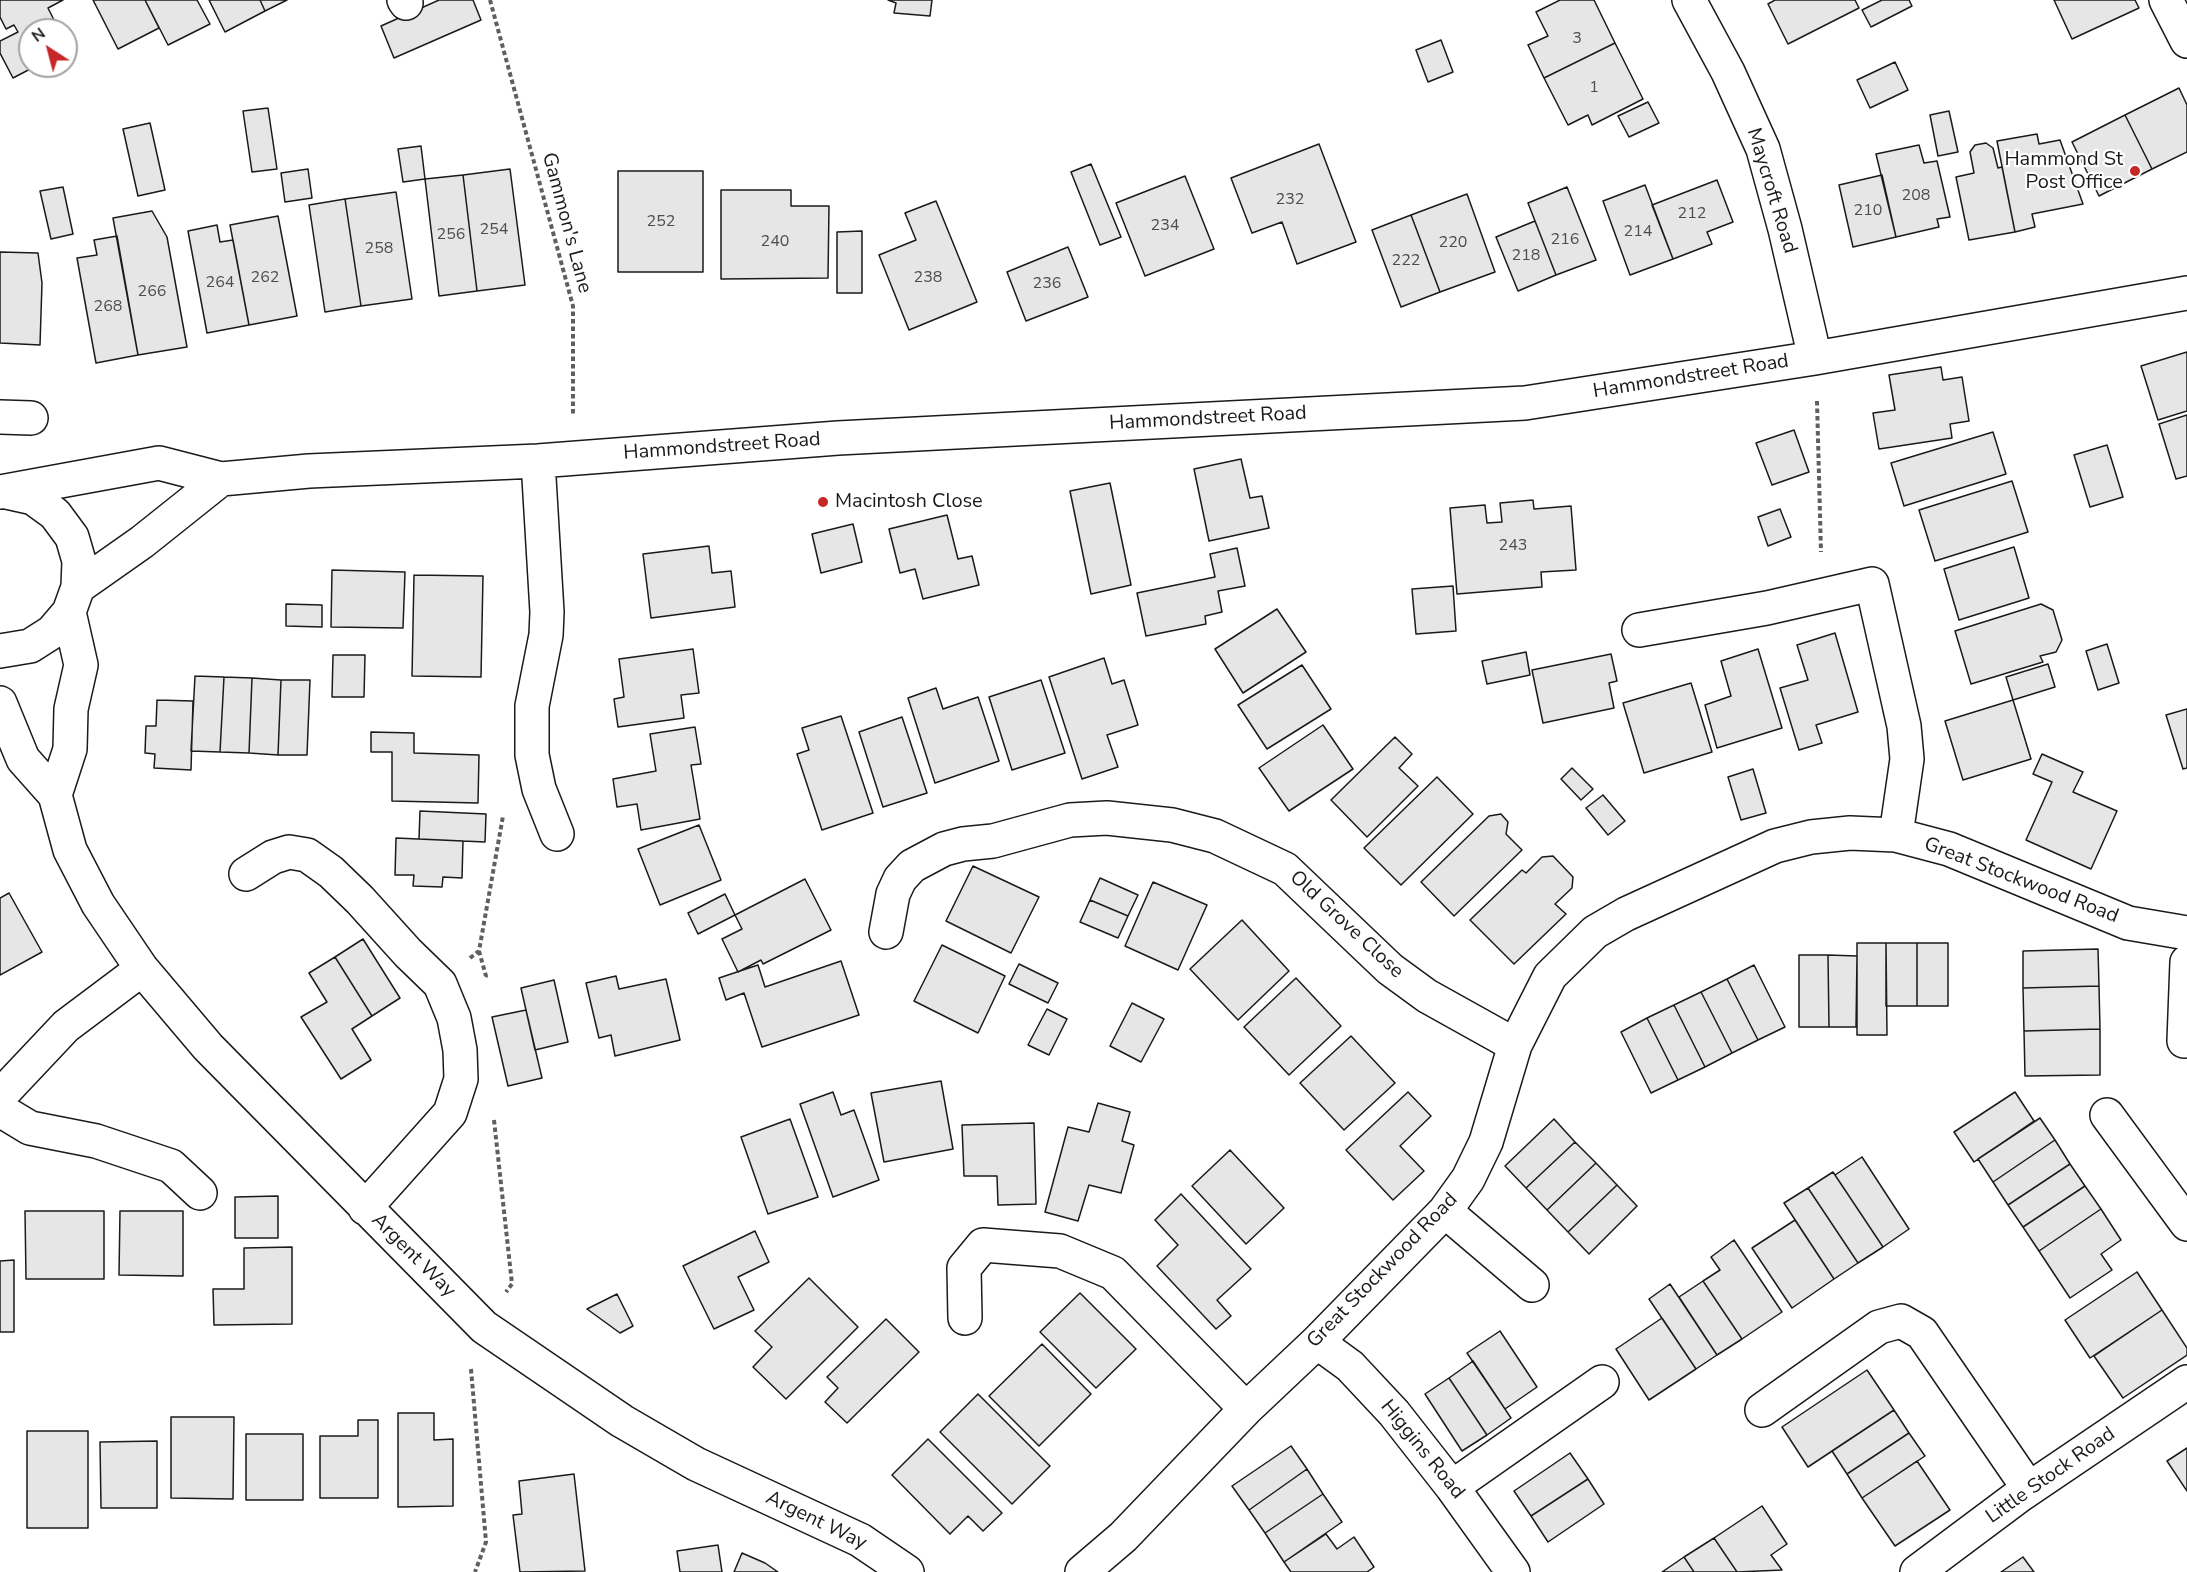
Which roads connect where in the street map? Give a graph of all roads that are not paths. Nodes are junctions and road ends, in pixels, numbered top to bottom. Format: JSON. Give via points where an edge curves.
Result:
{"nodes":[{"id":1,"x":1689,"y":0,"type":"edge"},
{"id":2,"x":2166,"y":0,"type":"edge"},
{"id":3,"x":2187,"y":41,"type":"edge"},
{"id":4,"x":2187,"y":293,"type":"edge"},
{"id":5,"x":1815,"y":358,"type":"junction"},
{"id":6,"x":538,"y":461,"type":"junction"},
{"id":7,"x":221,"y":480,"type":"junction"},
{"id":8,"x":3,"y":492,"type":"edge"},
{"id":9,"x":73,"y":599,"type":"junction"},
{"id":10,"x":1639,"y":630,"type":"dead end"},
{"id":11,"x":0,"y":651,"type":"edge"},
{"id":12,"x":0,"y":703,"type":"edge"},
{"id":13,"x":56,"y":795,"type":"junction"},
{"id":14,"x":557,"y":834,"type":"dead end"},
{"id":15,"x":1896,"y":835,"type":"junction"},
{"id":16,"x":246,"y":874,"type":"dead end"},
{"id":17,"x":886,"y":932,"type":"dead end"},
{"id":18,"x":2187,"y":933,"type":"edge"},
{"id":19,"x":2187,"y":962,"type":"edge"},
{"id":20,"x":142,"y":969,"type":"junction"},
{"id":21,"x":2184,"y":1041,"type":"dead end"},
{"id":22,"x":1515,"y":1045,"type":"junction"},
{"id":23,"x":0,"y":1096,"type":"edge"},
{"id":24,"x":0,"y":1110,"type":"edge"},
{"id":25,"x":2107,"y":1114,"type":"dead end"},
{"id":26,"x":200,"y":1193,"type":"dead end"},
{"id":27,"x":365,"y":1208,"type":"junction"},
{"id":28,"x":1445,"y":1212,"type":"junction"},
{"id":29,"x":2187,"y":1224,"type":"edge"},
{"id":30,"x":1532,"y":1285,"type":"dead end"},
{"id":31,"x":965,"y":1318,"type":"dead end"},
{"id":32,"x":1317,"y":1342,"type":"junction"},
{"id":33,"x":1602,"y":1382,"type":"dead end"},
{"id":34,"x":2187,"y":1382,"type":"edge"},
{"id":35,"x":1246,"y":1409,"type":"junction"},
{"id":36,"x":1762,"y":1410,"type":"dead end"},
{"id":37,"x":1452,"y":1486,"type":"junction"},
{"id":38,"x":2029,"y":1489,"type":"junction"},
{"id":39,"x":907,"y":1572,"type":"edge"},
{"id":40,"x":1082,"y":1572,"type":"edge"},
{"id":41,"x":1513,"y":1572,"type":"edge"},
{"id":42,"x":1917,"y":1572,"type":"edge"}],
"edges":[{"from":1,"to":5,"type":"street","name":"Maycroft Road","via":[[1763,149]]},
{"from":2,"to":3,"type":"street"},
{"from":4,"to":5,"type":"street","name":"Hammondstreet Road"},
{"from":5,"to":6,"type":"street","name":"Hammondstreet Road","via":[[1525,404],[838,438]]},
{"from":6,"to":7,"type":"street","name":"Hammondstreet Road","via":[[309,471]]},
{"from":6,"to":14,"type":"street","via":[[548,612],[532,706],[532,755],[539,789]]},
{"from":7,"to":8,"type":"street","name":"Hammondstreet Road","via":[[159,463]]},
{"from":7,"to":9,"type":"street"},
{"from":8,"to":9,"type":"street","name":"Hammondstreet Road","via":[[33,498],[55,514],[72,537],[79,561]]},
{"from":9,"to":11,"type":"street","via":[[52,632],[30,646]]},
{"from":9,"to":13,"type":"street","via":[[81,665],[71,709],[70,749]]},
{"from":10,"to":15,"type":"street","via":[[1767,608],[1872,584],[1904,726],[1907,759]]},
{"from":12,"to":13,"type":"street","name":"Argent Way","via":[[22,759]]},
{"from":13,"to":20,"type":"street","name":"Argent Way","via":[[70,850],[98,904]]},
{"from":15,"to":18,"type":"street","name":"Great Stockwood Road","via":[[1949,849],[2128,922]]},
{"from":15,"to":22,"type":"street","name":"Great Stockwood Road","via":[[1850,833],[1775,846],[1626,914],[1595,932],[1550,976]]},
{"from":16,"to":27,"type":"street","via":[[289,852],[308,855],[360,900],[440,984],[454,1018],[461,1079],[450,1113]]},
{"from":17,"to":22,"type":"street","name":"Old Grove Close","via":[[900,879],[912,866],[944,849],[993,842],[1070,820],[1107,818],[1172,825],[1215,836],[1285,869],[1399,976]]},
{"from":19,"to":21,"type":"street"},
{"from":20,"to":23,"type":"street","via":[[66,1026]]},
{"from":20,"to":27,"type":"street","name":"Argent Way","via":[[208,1047]]},
{"from":22,"to":28,"type":"street","name":"Great Stockwood Road","via":[[1486,1142],[1468,1179]]},
{"from":24,"to":26,"type":"street","via":[[30,1128],[96,1141],[171,1166]]},
{"from":25,"to":29,"type":"street"},
{"from":27,"to":39,"type":"street","name":"Argent Way","via":[[484,1328],[622,1421],[696,1464],[860,1540]]},
{"from":28,"to":30,"type":"street"},
{"from":28,"to":32,"type":"street","name":"Great Stockwood Road"},
{"from":31,"to":35,"type":"street","via":[[964,1268],[983,1245],[1060,1251],[1113,1273]]},
{"from":32,"to":35,"type":"street","name":"Great Stockwood Road"},
{"from":32,"to":37,"type":"street","name":"Higgins Road","via":[[1371,1387]]},
{"from":33,"to":37,"type":"street"},
{"from":34,"to":38,"type":"street","name":"Little Stock Road"},
{"from":35,"to":40,"type":"street","name":"Great Stockwood Road","via":[[1123,1537]]},
{"from":36,"to":38,"type":"street","via":[[1880,1327],[1901,1321],[1922,1334]]},
{"from":37,"to":41,"type":"street","name":"Higgins Road"},
{"from":38,"to":42,"type":"street","name":"Little Stock Road"}]}
